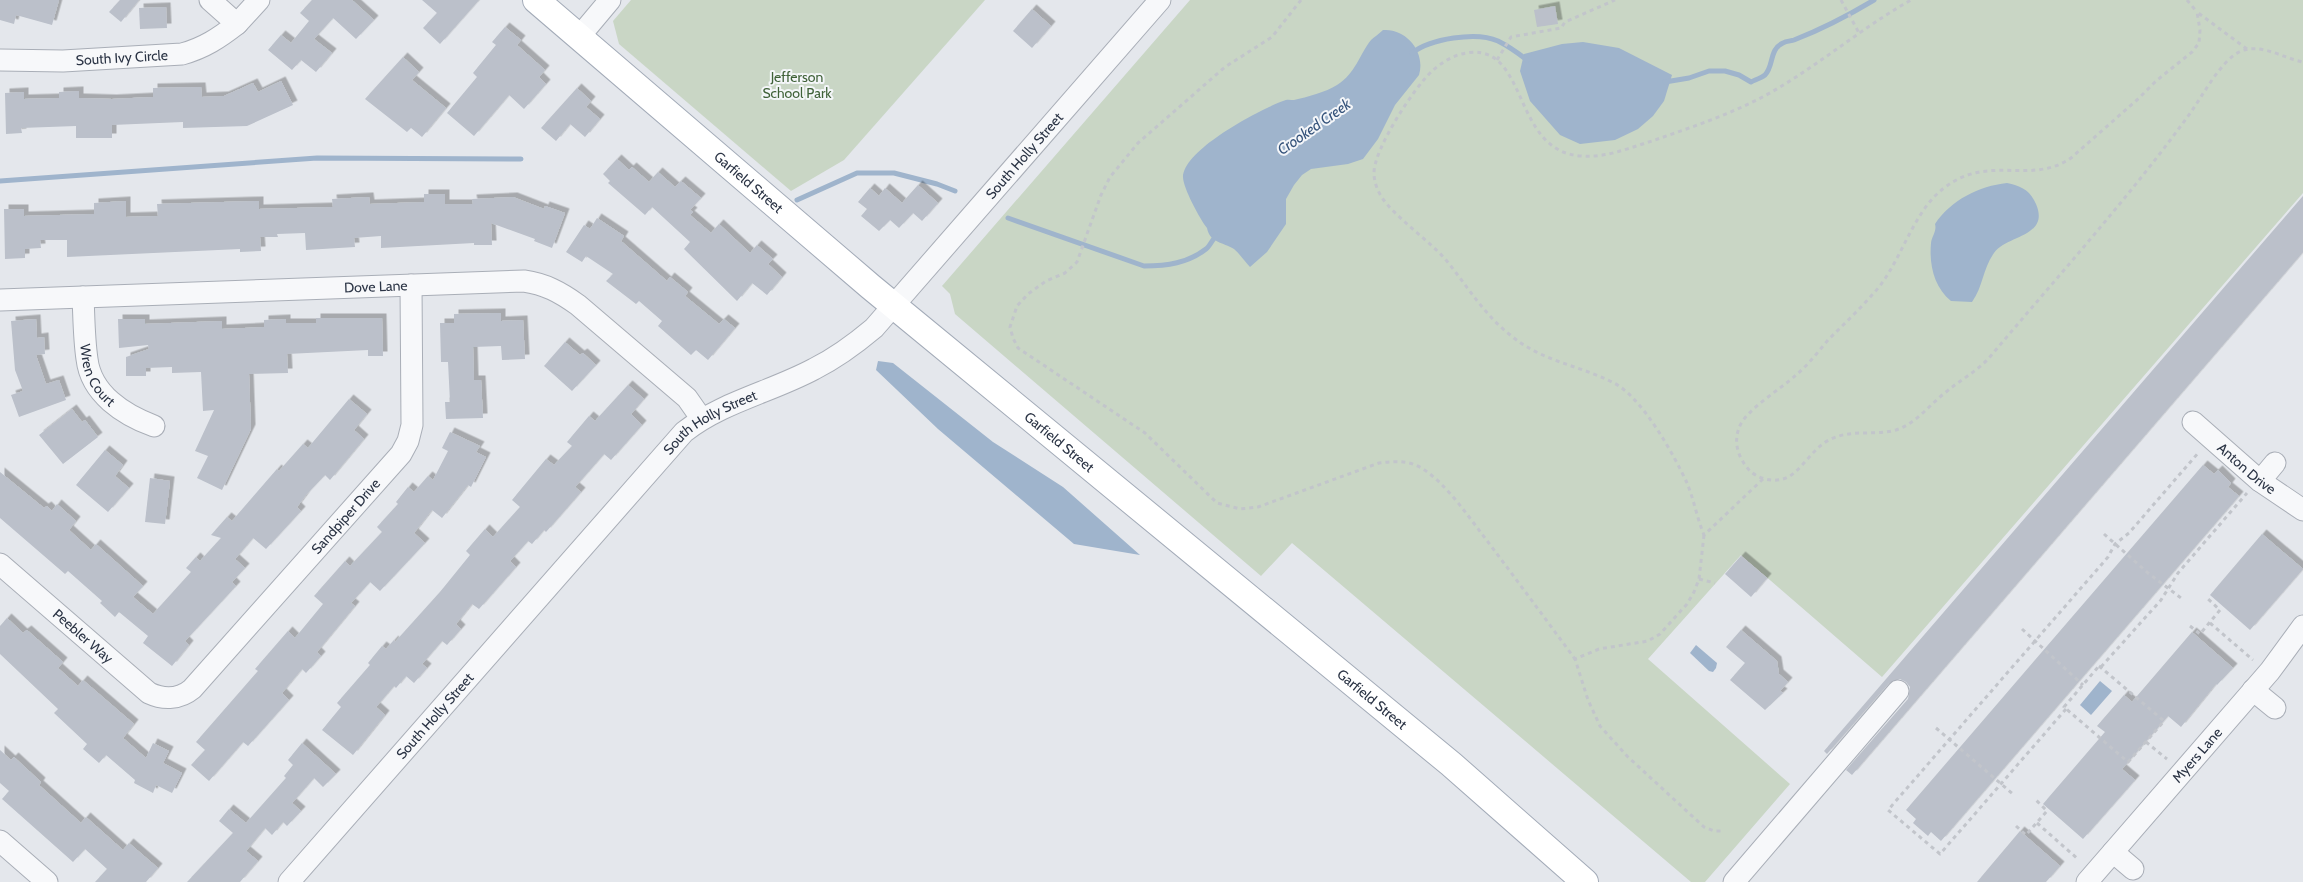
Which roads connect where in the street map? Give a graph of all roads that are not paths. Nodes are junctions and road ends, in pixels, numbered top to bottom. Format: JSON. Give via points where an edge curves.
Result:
{"nodes":[{"id":1,"x":210,"y":0,"type":"edge"},
{"id":2,"x":259,"y":0,"type":"edge"},
{"id":3,"x":536,"y":0,"type":"edge"},
{"id":4,"x":610,"y":0,"type":"edge"},
{"id":5,"x":1160,"y":0,"type":"edge"},
{"id":6,"x":237,"y":24,"type":"junction"},
{"id":7,"x":579,"y":36,"type":"junction"},
{"id":8,"x":0,"y":60,"type":"edge"},
{"id":9,"x":411,"y":285,"type":"junction"},
{"id":10,"x":83,"y":298,"type":"junction"},
{"id":11,"x":0,"y":300,"type":"edge"},
{"id":12,"x":895,"y":306,"type":"junction"},
{"id":13,"x":701,"y":418,"type":"junction"},
{"id":14,"x":2193,"y":422,"type":"dead end"},
{"id":15,"x":154,"y":426,"type":"dead end"},
{"id":16,"x":2275,"y":464,"type":"dead end"},
{"id":17,"x":2251,"y":483,"type":"junction"},
{"id":18,"x":2303,"y":510,"type":"edge"},
{"id":19,"x":0,"y":564,"type":"edge"},
{"id":20,"x":2303,"y":626,"type":"edge"},
{"id":21,"x":2253,"y":690,"type":"junction"},
{"id":22,"x":1898,"y":691,"type":"dead end"},
{"id":23,"x":171,"y":698,"type":"joint"},
{"id":24,"x":2275,"y":708,"type":"dead end"},
{"id":25,"x":0,"y":841,"type":"edge"},
{"id":26,"x":2113,"y":852,"type":"junction"},
{"id":27,"x":2133,"y":869,"type":"dead end"},
{"id":28,"x":47,"y":882,"type":"edge"},
{"id":29,"x":289,"y":882,"type":"edge"},
{"id":30,"x":1585,"y":882,"type":"edge"},
{"id":31,"x":1734,"y":882,"type":"edge"},
{"id":32,"x":2087,"y":882,"type":"edge"}],
"edges":[{"from":1,"to":6,"type":"street"},
{"from":2,"to":6,"type":"street","name":"South Ivy Circle"},
{"from":3,"to":7,"type":"main road","name":"Garfield Street"},
{"from":4,"to":7,"type":"street"},
{"from":5,"to":12,"type":"street","name":"South Holly Street"},
{"from":6,"to":8,"type":"street","name":"South Ivy Circle","via":[[213,42],[182,54],[63,61]]},
{"from":7,"to":12,"type":"main road","name":"Garfield Street"},
{"from":9,"to":10,"type":"street","name":"Dove Lane"},
{"from":9,"to":13,"type":"street","name":"Dove Lane","via":[[524,281],[562,293],[687,398]]},
{"from":9,"to":23,"type":"street","name":"Sandpiper Drive","via":[[412,425],[401,454],[192,689],[185,695]]},
{"from":10,"to":11,"type":"street","name":"Dove Lane"},
{"from":10,"to":15,"type":"street","name":"Wren Court","via":[[87,361],[97,384],[111,402],[131,418]]},
{"from":12,"to":13,"type":"street","name":"South Holly Street","via":[[843,354]]},
{"from":12,"to":30,"type":"main road","name":"Garfield Street","via":[[1451,764]]},
{"from":13,"to":29,"type":"street","name":"South Holly Street","via":[[684,432]]},
{"from":14,"to":17,"type":"street","name":"Anton Drive"},
{"from":16,"to":17,"type":"street"},
{"from":17,"to":18,"type":"street","name":"Anton Drive"},
{"from":19,"to":23,"type":"street","name":"Peebler Way","via":[[150,693]]},
{"from":20,"to":21,"type":"street","name":"Myers Lane"},
{"from":21,"to":24,"type":"street"},
{"from":21,"to":26,"type":"street","name":"Myers Lane"},
{"from":22,"to":31,"type":"street"},
{"from":25,"to":28,"type":"street"},
{"from":26,"to":27,"type":"street"},
{"from":26,"to":32,"type":"street","name":"Myers Lane"}]}
